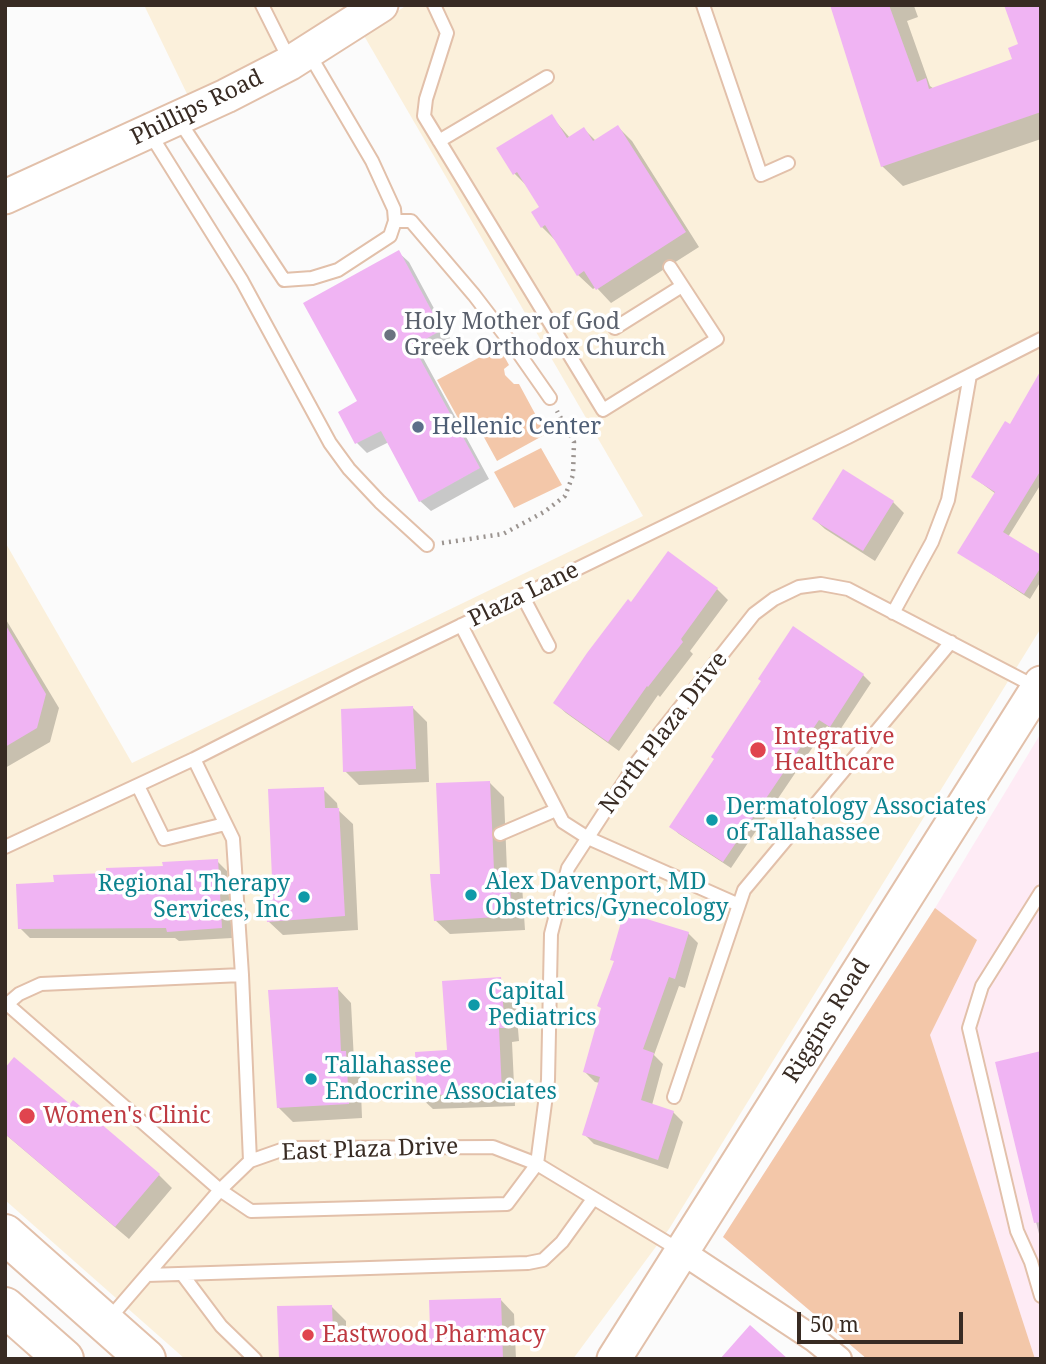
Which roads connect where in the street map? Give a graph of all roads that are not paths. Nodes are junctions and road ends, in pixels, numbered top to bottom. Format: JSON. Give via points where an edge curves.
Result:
{"nodes":[{"id":1,"x":262,"y":5,"type":"edge"},
{"id":2,"x":381,"y":5,"type":"edge"},
{"id":3,"x":434,"y":5,"type":"edge"},
{"id":4,"x":703,"y":5,"type":"edge"},
{"id":5,"x":299,"y":57,"type":"junction"},
{"id":6,"x":547,"y":78,"type":"dead end"},
{"id":7,"x":163,"y":125,"type":"junction"},
{"id":8,"x":439,"y":141,"type":"junction"},
{"id":9,"x":788,"y":163,"type":"dead end"},
{"id":10,"x":5,"y":197,"type":"edge"},
{"id":11,"x":395,"y":221,"type":"junction"},
{"id":12,"x":670,"y":267,"type":"dead end"},
{"id":13,"x":682,"y":286,"type":"junction"},
{"id":14,"x":615,"y":328,"type":"dead end"},
{"id":15,"x":1041,"y":339,"type":"edge"},
{"id":16,"x":970,"y":375,"type":"junction"},
{"id":17,"x":550,"y":398,"type":"road end"},
{"id":18,"x":428,"y":545,"type":"road end"},
{"id":19,"x":522,"y":595,"type":"junction"},
{"id":20,"x":893,"y":613,"type":"junction"},
{"id":21,"x":461,"y":625,"type":"junction"},
{"id":22,"x":951,"y":642,"type":"junction"},
{"id":23,"x":549,"y":646,"type":"dead end"},
{"id":24,"x":1040,"y":687,"type":"edge"},
{"id":25,"x":194,"y":759,"type":"junction"},
{"id":26,"x":138,"y":786,"type":"junction"},
{"id":27,"x":556,"y":810,"type":"junction"},
{"id":28,"x":225,"y":824,"type":"junction"},
{"id":29,"x":500,"y":834,"type":"dead end"},
{"id":30,"x":588,"y":838,"type":"junction"},
{"id":31,"x":5,"y":847,"type":"edge"},
{"id":32,"x":1041,"y":892,"type":"edge"},
{"id":33,"x":739,"y":905,"type":"junction"},
{"id":34,"x":242,"y":975,"type":"junction"},
{"id":35,"x":6,"y":1005,"type":"edge"},
{"id":36,"x":674,"y":1097,"type":"dead end"},
{"id":37,"x":250,"y":1161,"type":"junction"},
{"id":38,"x":537,"y":1164,"type":"junction"},
{"id":39,"x":220,"y":1189,"type":"junction"},
{"id":40,"x":593,"y":1199,"type":"junction"},
{"id":41,"x":5,"y":1234,"type":"edge"},
{"id":42,"x":681,"y":1251,"type":"junction"},
{"id":43,"x":182,"y":1274,"type":"junction"},
{"id":44,"x":147,"y":1275,"type":"junction"},
{"id":45,"x":1041,"y":1296,"type":"edge"},
{"id":46,"x":5,"y":1307,"type":"edge"},
{"id":47,"x":106,"y":1323,"type":"junction"},
{"id":48,"x":65,"y":1359,"type":"edge"},
{"id":49,"x":146,"y":1359,"type":"edge"},
{"id":50,"x":255,"y":1359,"type":"edge"},
{"id":51,"x":614,"y":1359,"type":"edge"},
{"id":52,"x":839,"y":1359,"type":"edge"}],
"edges":[{"from":1,"to":5,"type":"lane"},
{"from":2,"to":5,"type":"street","name":"Phillips Road"},
{"from":3,"to":8,"type":"lane","via":[[447,33],[424,116]]},
{"from":4,"to":9,"type":"lane","via":[[761,175]]},
{"from":5,"to":7,"type":"street","name":"Phillips Road"},
{"from":5,"to":11,"type":"lane","via":[[372,161]]},
{"from":6,"to":8,"type":"lane"},
{"from":7,"to":10,"type":"street","name":"Phillips Road"},
{"from":7,"to":11,"type":"lane","via":[[284,280],[338,270],[384,242]]},
{"from":7,"to":18,"type":"lane","via":[[330,443],[380,502]]},
{"from":8,"to":13,"type":"lane","via":[[603,410],[717,339]]},
{"from":11,"to":17,"type":"lane","via":[[411,221],[482,305]]},
{"from":12,"to":13,"type":"lane"},
{"from":13,"to":14,"type":"lane"},
{"from":15,"to":16,"type":"lane","name":"Plaza Lane"},
{"from":16,"to":19,"type":"lane","name":"Plaza Lane"},
{"from":16,"to":20,"type":"lane","via":[[948,500],[932,542]]},
{"from":19,"to":21,"type":"lane","name":"Plaza Lane"},
{"from":19,"to":23,"type":"lane"},
{"from":20,"to":22,"type":"lane","name":"North Plaza Drive"},
{"from":20,"to":30,"type":"lane","name":"North Plaza Drive","via":[[848,589],[821,584],[799,587],[774,599],[754,614],[637,762]]},
{"from":21,"to":25,"type":"lane","name":"Plaza Lane"},
{"from":21,"to":27,"type":"lane"},
{"from":22,"to":24,"type":"lane","name":"North Plaza Drive"},
{"from":22,"to":33,"type":"lane","via":[[744,890]]},
{"from":24,"to":42,"type":"street","name":"Riggins Road"},
{"from":25,"to":26,"type":"lane","name":"Plaza Lane"},
{"from":25,"to":28,"type":"lane"},
{"from":26,"to":28,"type":"lane","via":[[164,839]]},
{"from":26,"to":31,"type":"lane","name":"Plaza Lane"},
{"from":27,"to":29,"type":"lane"},
{"from":27,"to":30,"type":"lane","via":[[563,822]]},
{"from":28,"to":34,"type":"lane","via":[[233,839]]},
{"from":30,"to":33,"type":"lane"},
{"from":30,"to":38,"type":"lane","name":"North Plaza Drive","via":[[568,868],[551,934],[548,1080]]},
{"from":32,"to":45,"type":"lane","via":[[982,986],[969,1028],[1017,1231]]},
{"from":33,"to":36,"type":"lane"},
{"from":34,"to":35,"type":"lane","via":[[41,984]]},
{"from":34,"to":37,"type":"lane"},
{"from":35,"to":39,"type":"lane"},
{"from":37,"to":38,"type":"lane","name":"East Plaza Drive","via":[[287,1148],[493,1147]]},
{"from":37,"to":39,"type":"lane","name":"East Plaza Drive"},
{"from":38,"to":39,"type":"lane","via":[[507,1204],[251,1211]]},
{"from":38,"to":40,"type":"lane","name":"East Plaza Drive"},
{"from":39,"to":44,"type":"lane","name":"East Plaza Drive"},
{"from":40,"to":42,"type":"lane","name":"East Plaza Drive"},
{"from":40,"to":43,"type":"lane","via":[[562,1242],[543,1259],[528,1264]]},
{"from":41,"to":47,"type":"main road"},
{"from":42,"to":51,"type":"street","name":"Riggins Road"},
{"from":42,"to":52,"type":"street"},
{"from":43,"to":44,"type":"lane"},
{"from":43,"to":50,"type":"lane","via":[[221,1326]]},
{"from":44,"to":47,"type":"lane","name":"East Plaza Drive"},
{"from":46,"to":48,"type":"main road"},
{"from":47,"to":48,"type":"main road"},
{"from":47,"to":49,"type":"main road"}]}
